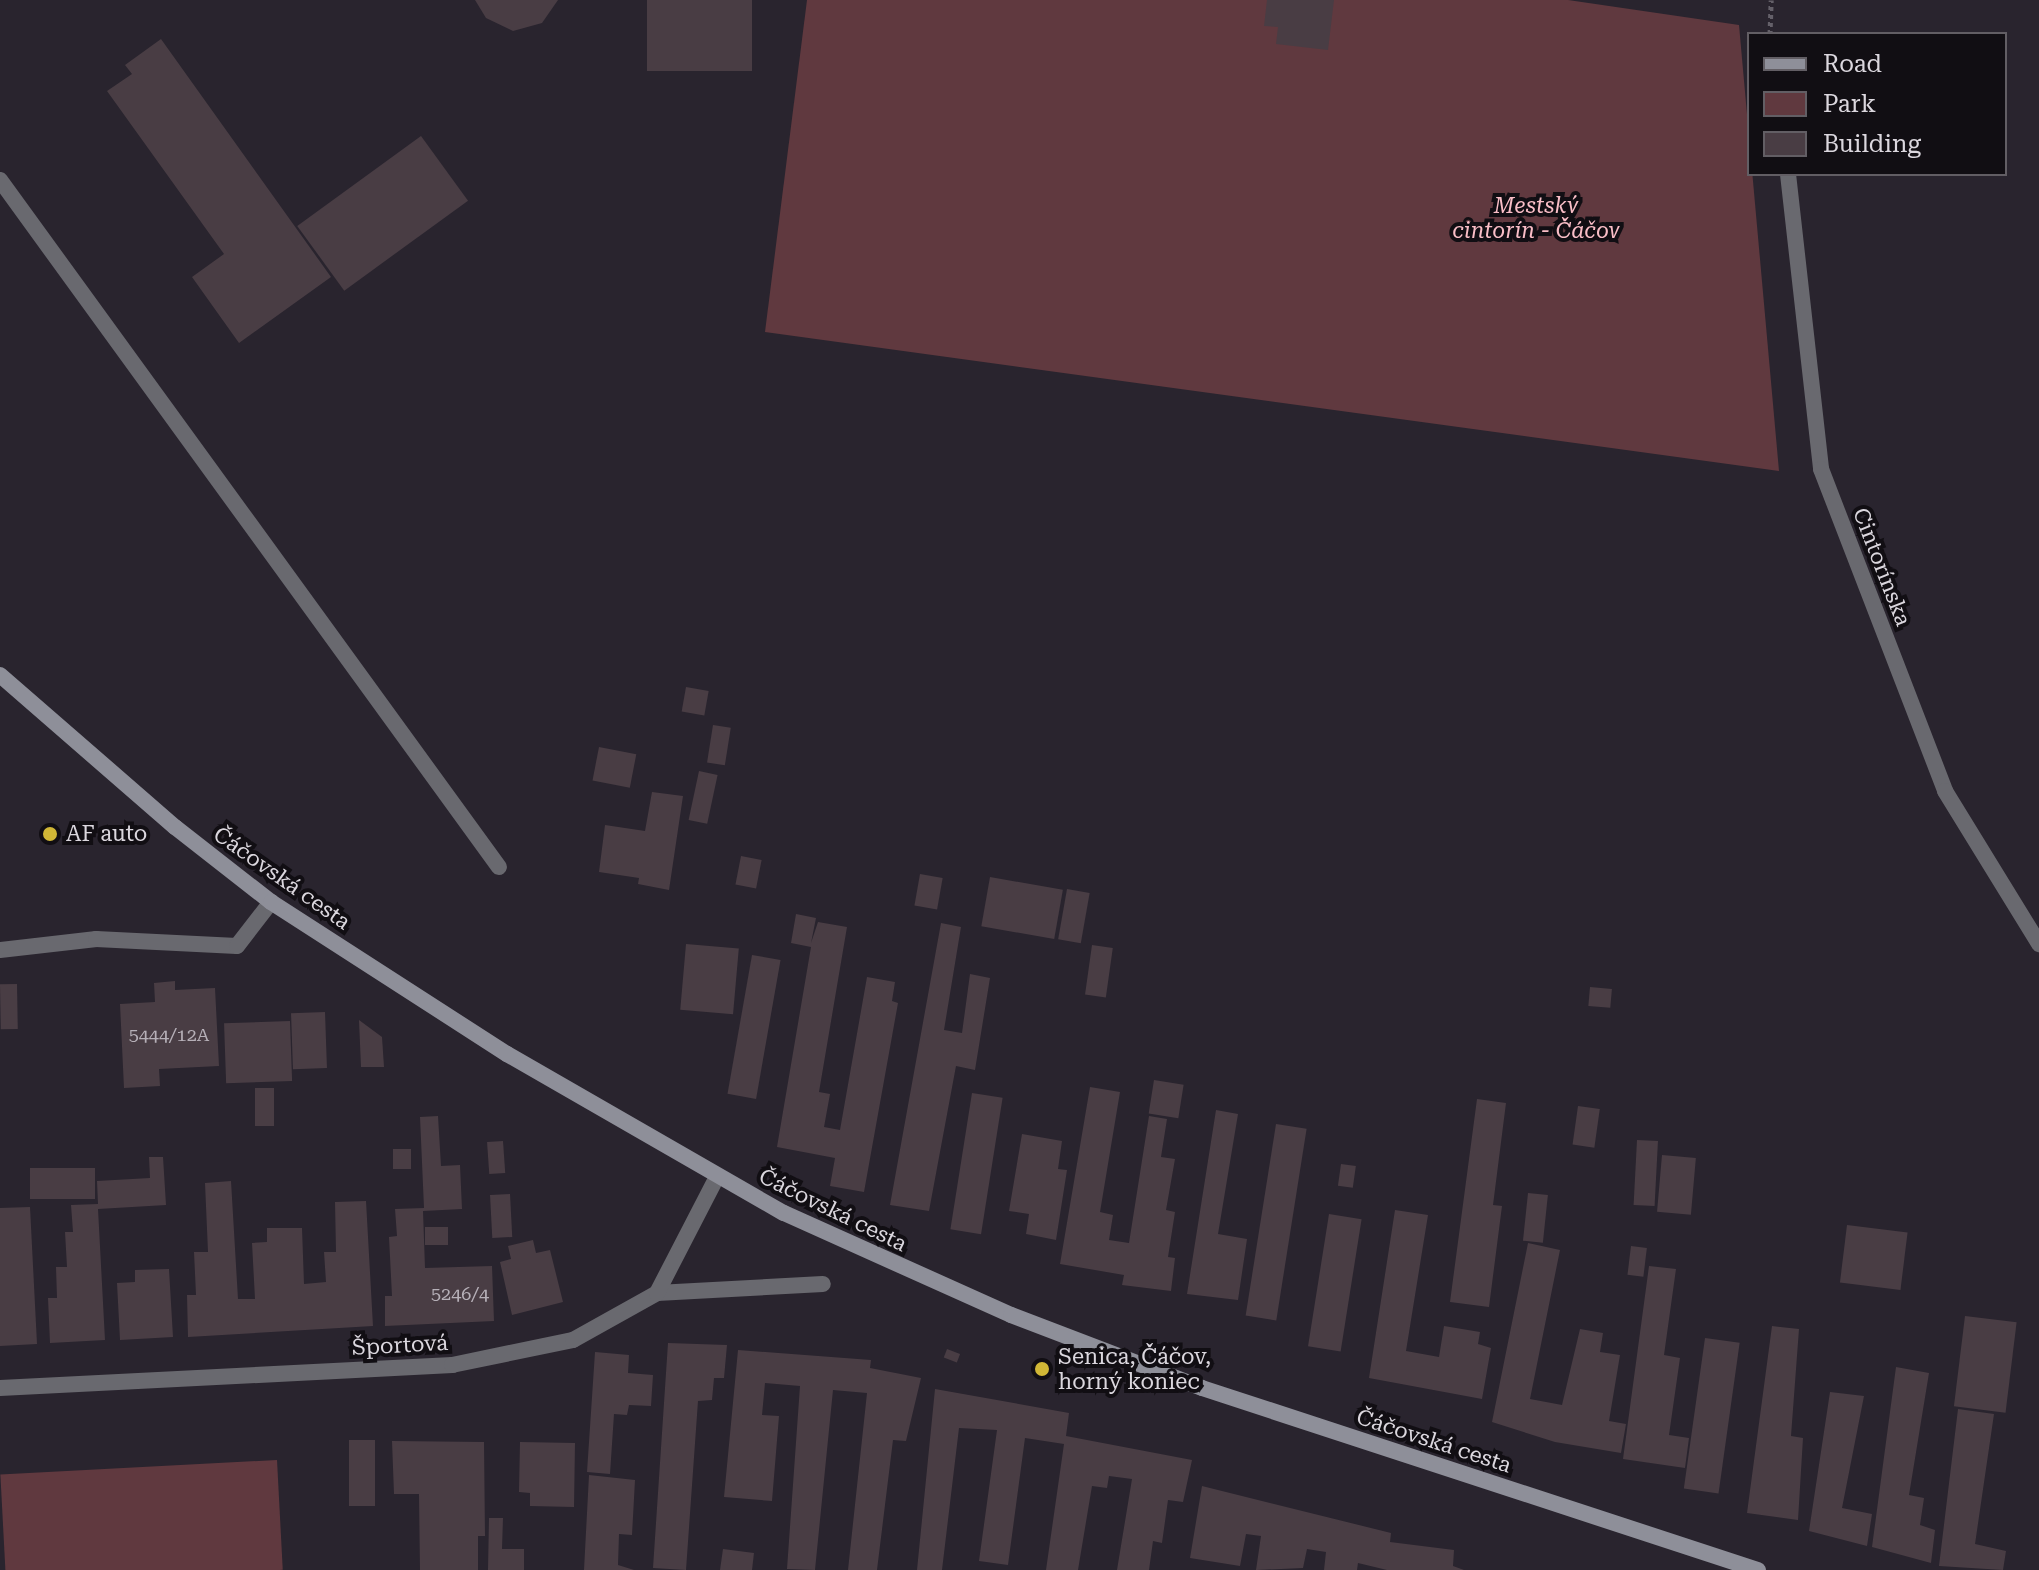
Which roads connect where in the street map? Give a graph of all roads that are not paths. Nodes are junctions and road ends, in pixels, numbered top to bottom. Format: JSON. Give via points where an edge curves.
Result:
{"nodes":[{"id":1,"x":1788,"y":176,"type":"edge"},
{"id":2,"x":0,"y":180,"type":"edge"},
{"id":3,"x":0,"y":675,"type":"edge"},
{"id":4,"x":499,"y":867,"type":"dead end"},
{"id":5,"x":271,"y":902,"type":"junction"},
{"id":6,"x":2039,"y":944,"type":"edge"},
{"id":7,"x":0,"y":950,"type":"edge"},
{"id":8,"x":717,"y":1177,"type":"junction"},
{"id":9,"x":823,"y":1284,"type":"dead end"},
{"id":10,"x":657,"y":1293,"type":"junction"},
{"id":11,"x":0,"y":1388,"type":"edge"},
{"id":12,"x":1758,"y":1570,"type":"edge"}],
"edges":[{"from":1,"to":6,"type":"street","name":"Cintorínska","via":[[1821,469],[1945,791]]},
{"from":2,"to":4,"type":"street"},
{"from":3,"to":5,"type":"main road","name":"Čáčovská cesta","via":[[175,827]]},
{"from":5,"to":7,"type":"street","via":[[237,946],[96,939]]},
{"from":5,"to":8,"type":"main road","name":"Čáčovská cesta","via":[[507,1054]]},
{"from":8,"to":10,"type":"street"},
{"from":8,"to":12,"type":"main road","name":"Čáčovská cesta","via":[[953,1291],[1098,1350]]},
{"from":9,"to":10,"type":"street"},
{"from":10,"to":11,"type":"street","name":"Športová","via":[[573,1340],[452,1365]]}]}
